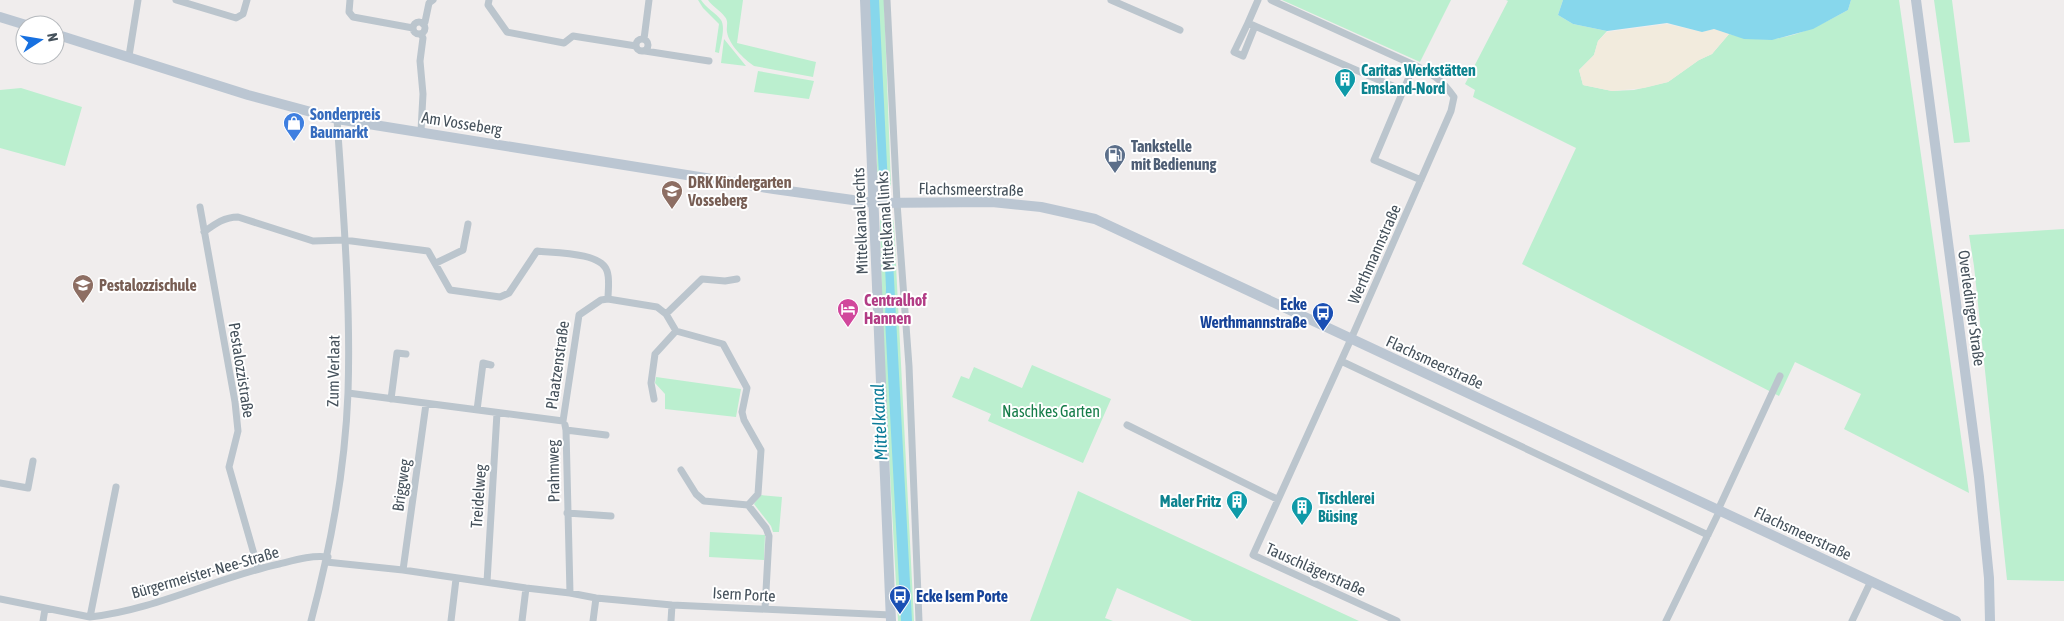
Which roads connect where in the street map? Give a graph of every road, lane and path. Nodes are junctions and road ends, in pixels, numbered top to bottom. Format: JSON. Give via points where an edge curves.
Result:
{"nodes":[{"id":1,"x":138,"y":0,"type":"edge"},
{"id":2,"x":176,"y":0,"type":"edge"},
{"id":3,"x":246,"y":0,"type":"edge"},
{"id":4,"x":350,"y":0,"type":"edge"},
{"id":5,"x":433,"y":0,"type":"edge"},
{"id":6,"x":489,"y":0,"type":"edge"},
{"id":7,"x":649,"y":0,"type":"edge"},
{"id":8,"x":865,"y":0,"type":"edge"},
{"id":9,"x":887,"y":0,"type":"edge"},
{"id":10,"x":1111,"y":0,"type":"edge"},
{"id":11,"x":1258,"y":0,"type":"edge"},
{"id":12,"x":1272,"y":0,"type":"edge"},
{"id":13,"x":1916,"y":0,"type":"edge"},
{"id":14,"x":0,"y":17,"type":"edge"},
{"id":15,"x":15,"y":22,"type":"edge"},
{"id":16,"x":1248,"y":23,"type":"junction"},
{"id":17,"x":423,"y":24,"type":"junction"},
{"id":18,"x":1255,"y":26,"type":"junction"},
{"id":19,"x":413,"y":28,"type":"junction"},
{"id":20,"x":1180,"y":30,"type":"dead end"},
{"id":21,"x":421,"y":34,"type":"junction"},
{"id":22,"x":65,"y":37,"type":"edge"},
{"id":23,"x":644,"y":39,"type":"junction"},
{"id":24,"x":636,"y":46,"type":"junction"},
{"id":25,"x":645,"y":51,"type":"junction"},
{"id":26,"x":128,"y":56,"type":"junction"},
{"id":27,"x":709,"y":61,"type":"dead end"},
{"id":28,"x":1414,"y":65,"type":"junction"},
{"id":29,"x":1395,"y":86,"type":"dead end"},
{"id":30,"x":337,"y":119,"type":"junction"},
{"id":31,"x":421,"y":131,"type":"junction"},
{"id":32,"x":1421,"y":180,"type":"junction"},
{"id":33,"x":886,"y":203,"type":"junction"},
{"id":34,"x":200,"y":207,"type":"dead end"},
{"id":35,"x":468,"y":224,"type":"dead end"},
{"id":36,"x":204,"y":232,"type":"junction"},
{"id":37,"x":344,"y":240,"type":"junction"},
{"id":38,"x":436,"y":263,"type":"junction"},
{"id":39,"x":737,"y":279,"type":"dead end"},
{"id":40,"x":608,"y":299,"type":"junction"},
{"id":41,"x":666,"y":314,"type":"junction"},
{"id":42,"x":676,"y":331,"type":"junction"},
{"id":43,"x":1351,"y":339,"type":"junction"},
{"id":44,"x":406,"y":354,"type":"dead end"},
{"id":45,"x":1341,"y":361,"type":"junction"},
{"id":46,"x":491,"y":365,"type":"dead end"},
{"id":47,"x":1780,"y":376,"type":"dead end"},
{"id":48,"x":348,"y":393,"type":"junction"},
{"id":49,"x":391,"y":399,"type":"junction"},
{"id":50,"x":654,"y":400,"type":"dead end"},
{"id":51,"x":426,"y":404,"type":"junction"},
{"id":52,"x":478,"y":410,"type":"junction"},
{"id":53,"x":497,"y":413,"type":"junction"},
{"id":54,"x":563,"y":421,"type":"junction"},
{"id":55,"x":1128,"y":425,"type":"dead end"},
{"id":56,"x":566,"y":430,"type":"junction"},
{"id":57,"x":606,"y":435,"type":"dead end"},
{"id":58,"x":33,"y":461,"type":"dead end"},
{"id":59,"x":681,"y":470,"type":"dead end"},
{"id":60,"x":0,"y":483,"type":"edge"},
{"id":61,"x":116,"y":487,"type":"dead end"},
{"id":62,"x":1277,"y":499,"type":"junction"},
{"id":63,"x":748,"y":505,"type":"junction"},
{"id":64,"x":1719,"y":510,"type":"junction"},
{"id":65,"x":567,"y":512,"type":"junction"},
{"id":66,"x":611,"y":516,"type":"dead end"},
{"id":67,"x":1708,"y":535,"type":"junction"},
{"id":68,"x":327,"y":559,"type":"junction"},
{"id":69,"x":258,"y":568,"type":"junction"},
{"id":70,"x":403,"y":570,"type":"junction"},
{"id":71,"x":456,"y":579,"type":"junction"},
{"id":72,"x":1871,"y":581,"type":"junction"},
{"id":73,"x":487,"y":582,"type":"junction"},
{"id":74,"x":526,"y":588,"type":"junction"},
{"id":75,"x":570,"y":593,"type":"junction"},
{"id":76,"x":596,"y":598,"type":"junction"},
{"id":77,"x":0,"y":599,"type":"edge"},
{"id":78,"x":672,"y":605,"type":"junction"},
{"id":79,"x":45,"y":609,"type":"junction"},
{"id":80,"x":765,"y":609,"type":"junction"},
{"id":81,"x":90,"y":617,"type":"junction"},
{"id":82,"x":891,"y":618,"type":"edge"},
{"id":83,"x":1951,"y":620,"type":"edge"},
{"id":84,"x":43,"y":621,"type":"edge"},
{"id":85,"x":311,"y":621,"type":"edge"},
{"id":86,"x":451,"y":621,"type":"edge"},
{"id":87,"x":522,"y":621,"type":"edge"},
{"id":88,"x":593,"y":621,"type":"edge"},
{"id":89,"x":671,"y":621,"type":"edge"},
{"id":90,"x":918,"y":621,"type":"edge"},
{"id":91,"x":1398,"y":621,"type":"edge"},
{"id":92,"x":1666,"y":621,"type":"edge"},
{"id":93,"x":1852,"y":621,"type":"edge"},
{"id":94,"x":1990,"y":621,"type":"edge"}],
"edges":[{"from":1,"to":26,"type":"street"},
{"from":2,"to":3,"type":"street","via":[[236,18],[243,14]]},
{"from":4,"to":19,"type":"street","via":[[349,12],[353,17]]},
{"from":5,"to":17,"type":"street"},
{"from":6,"to":24,"type":"street","via":[[488,4],[507,32],[564,43],[573,36]]},
{"from":7,"to":23,"type":"street"},
{"from":8,"to":33,"type":"street","name":"Mittelkanal rechts"},
{"from":9,"to":33,"type":"street","name":"Mittelkanal links"},
{"from":10,"to":20,"type":"street"},
{"from":11,"to":16,"type":"street"},
{"from":12,"to":28,"type":"street"},
{"from":13,"to":94,"type":"street","name":"Overledinger Straße","via":[[1978,468]]},
{"from":14,"to":15,"type":"street"},
{"from":16,"to":18,"type":"street"},
{"from":16,"to":18,"type":"street","via":[[1234,52],[1243,56]]},
{"from":17,"to":19,"type":"street","via":[[417,23]]},
{"from":17,"to":21,"type":"street","via":[[425,30]]},
{"from":18,"to":29,"type":"street"},
{"from":19,"to":21,"type":"street","via":[[415,33]]},
{"from":21,"to":31,"type":"street"},
{"from":22,"to":26,"type":"street","name":"Am Vosseberg"},
{"from":23,"to":24,"type":"street"},
{"from":23,"to":25,"type":"street","via":[[649,46]]},
{"from":24,"to":25,"type":"street"},
{"from":25,"to":27,"type":"street"},
{"from":26,"to":30,"type":"street","name":"Am Vosseberg","via":[[248,95]]},
{"from":28,"to":32,"type":"street","name":"Werthmannstraße","via":[[1434,75],[1454,98],[1452,111]]},
{"from":28,"to":32,"type":"street","via":[[1374,160]]},
{"from":30,"to":31,"type":"street","name":"Am Vosseberg"},
{"from":30,"to":37,"type":"street","name":"Zum Verlaat"},
{"from":31,"to":33,"type":"street","name":"Am Vosseberg","via":[[774,189]]},
{"from":32,"to":43,"type":"street","name":"Werthmannstraße"},
{"from":33,"to":43,"type":"street","name":"Flachsmeerstraße","via":[[992,202],[1041,207],[1094,219]]},
{"from":33,"to":82,"type":"street","name":"Mittelkanal rechts"},
{"from":33,"to":90,"type":"street","name":"Mittelkanal links","via":[[909,366]]},
{"from":34,"to":36,"type":"street","name":"Pestalozzistraße"},
{"from":35,"to":38,"type":"street","via":[[463,250]]},
{"from":36,"to":37,"type":"street","via":[[219,221],[238,217],[313,241]]},
{"from":36,"to":69,"type":"street","name":"Pestalozzistraße","via":[[238,430],[229,467]]},
{"from":37,"to":38,"type":"street","via":[[428,251]]},
{"from":37,"to":48,"type":"street","name":"Zum Verlaat"},
{"from":38,"to":40,"type":"street","via":[[450,290],[500,297],[509,293],[537,251],[593,257],[607,270]]},
{"from":39,"to":41,"type":"street","via":[[702,278]]},
{"from":40,"to":41,"type":"street","via":[[657,307]]},
{"from":40,"to":54,"type":"street","name":"Plaatzenstraße","via":[[601,300],[579,315]]},
{"from":41,"to":42,"type":"street"},
{"from":42,"to":50,"type":"street","via":[[655,354],[651,384]]},
{"from":42,"to":63,"type":"street","via":[[723,344],[747,388],[742,412],[761,450],[758,494]]},
{"from":43,"to":45,"type":"street","name":"Tauschlägerstraße"},
{"from":43,"to":64,"type":"street","name":"Flachsmeerstraße"},
{"from":44,"to":49,"type":"street","via":[[397,353]]},
{"from":45,"to":62,"type":"street","name":"Tauschlägerstraße"},
{"from":45,"to":67,"type":"street"},
{"from":46,"to":52,"type":"street","via":[[483,363]]},
{"from":47,"to":64,"type":"street"},
{"from":48,"to":49,"type":"street","name":"Plaatzenstraße"},
{"from":48,"to":68,"type":"street","name":"Zum Verlaat","via":[[342,464]]},
{"from":49,"to":51,"type":"street","name":"Plaatzenstraße"},
{"from":51,"to":52,"type":"street","name":"Plaatzenstraße"},
{"from":51,"to":70,"type":"street","name":"Briggweg"},
{"from":52,"to":53,"type":"street","name":"Plaatzenstraße"},
{"from":53,"to":54,"type":"street","name":"Plaatzenstraße"},
{"from":53,"to":73,"type":"street","name":"Treidelweg"},
{"from":54,"to":56,"type":"street","name":"Plaatzenstraße"},
{"from":55,"to":62,"type":"street"},
{"from":56,"to":57,"type":"street","name":"Plaatzenstraße"},
{"from":56,"to":65,"type":"street","name":"Prahmweg"},
{"from":58,"to":60,"type":"street","via":[[28,488]]},
{"from":59,"to":63,"type":"street","via":[[704,501]]},
{"from":61,"to":81,"type":"street"},
{"from":62,"to":91,"type":"street","name":"Tauschlägerstraße","via":[[1253,555]]},
{"from":63,"to":80,"type":"street","via":[[769,536]]},
{"from":64,"to":67,"type":"street"},
{"from":64,"to":72,"type":"street","name":"Flachsmeerstraße"},
{"from":65,"to":66,"type":"street","name":"Prahmweg"},
{"from":65,"to":75,"type":"street","name":"Prahmweg"},
{"from":67,"to":92,"type":"street"},
{"from":68,"to":69,"type":"street","name":"Bürgermeister-Nee-Straße","via":[[316,556]]},
{"from":68,"to":70,"type":"street","name":"Isern Porte"},
{"from":68,"to":85,"type":"street","name":"Zum Verlaat"},
{"from":69,"to":81,"type":"street","name":"Bürgermeister-Nee-Straße","via":[[182,594]]},
{"from":70,"to":71,"type":"street","name":"Isern Porte"},
{"from":71,"to":73,"type":"street","name":"Isern Porte"},
{"from":71,"to":86,"type":"street"},
{"from":72,"to":83,"type":"street","name":"Flachsmeerstraße"},
{"from":72,"to":93,"type":"street"},
{"from":73,"to":74,"type":"street","name":"Isern Porte"},
{"from":74,"to":75,"type":"street","name":"Isern Porte"},
{"from":74,"to":87,"type":"street"},
{"from":75,"to":76,"type":"street","name":"Isern Porte"},
{"from":76,"to":78,"type":"street","name":"Isern Porte"},
{"from":76,"to":88,"type":"street"},
{"from":77,"to":79,"type":"street","name":"Bürgermeister-Nee-Straße"},
{"from":78,"to":80,"type":"street","name":"Isern Porte"},
{"from":78,"to":89,"type":"street"},
{"from":79,"to":81,"type":"street","name":"Bürgermeister-Nee-Straße"},
{"from":79,"to":84,"type":"street"},
{"from":80,"to":82,"type":"street","name":"Isern Porte"}]}
